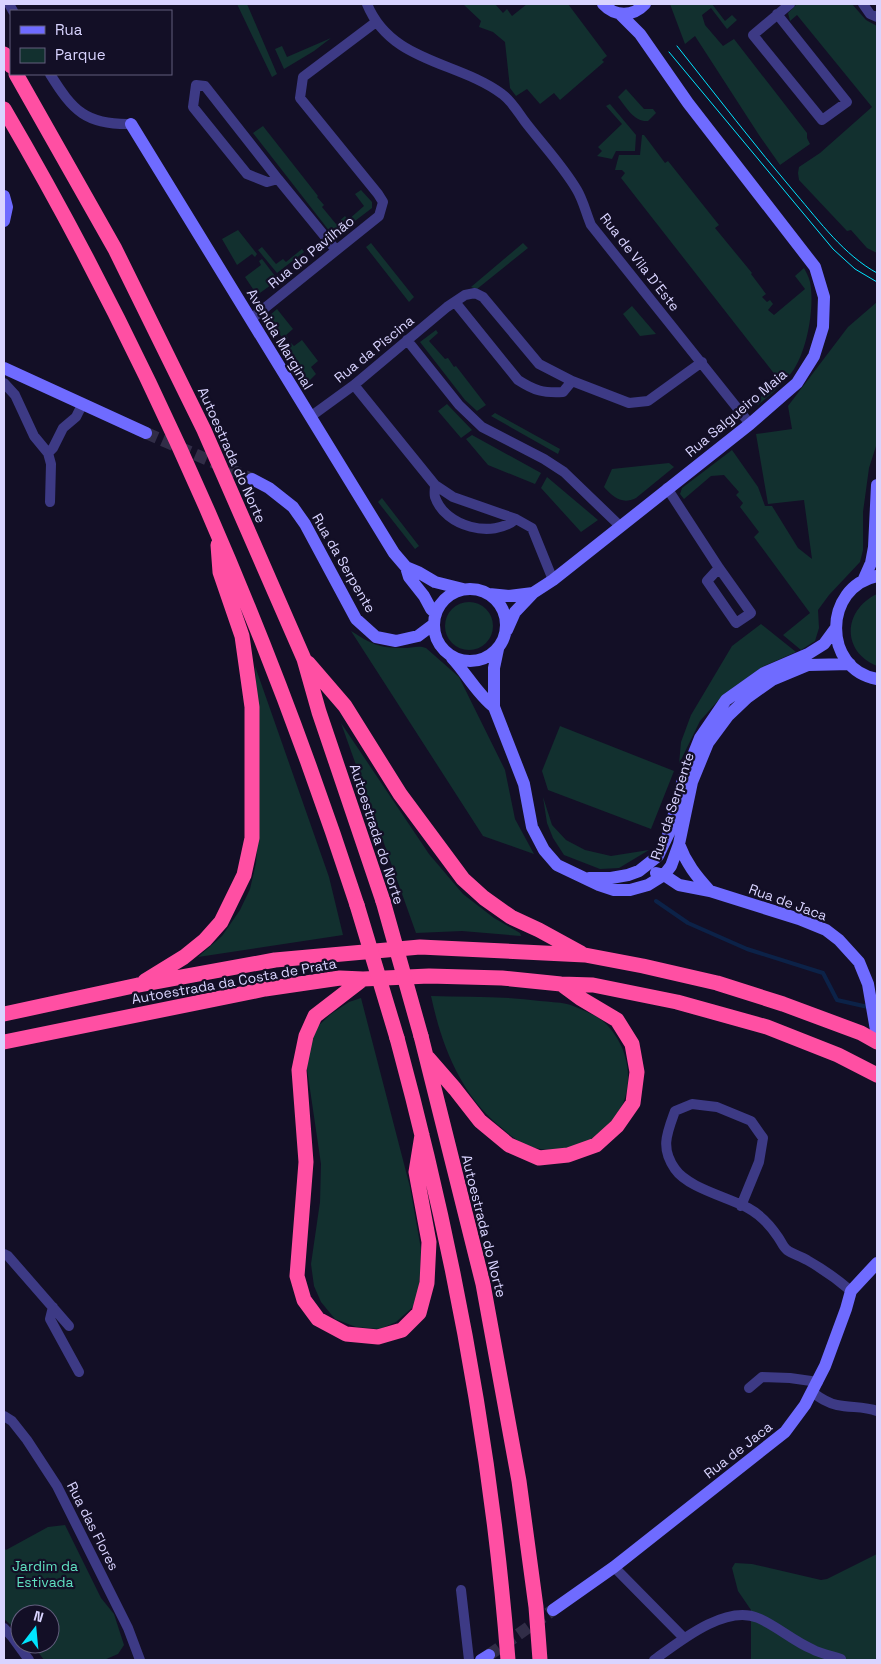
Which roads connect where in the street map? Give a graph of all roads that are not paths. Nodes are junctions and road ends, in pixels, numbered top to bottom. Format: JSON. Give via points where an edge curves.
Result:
{"nodes":[{"id":1,"x":367,"y":4,"type":"edge"},
{"id":2,"x":603,"y":4,"type":"edge"},
{"id":3,"x":790,"y":4,"type":"edge"},
{"id":4,"x":863,"y":4,"type":"edge"},
{"id":5,"x":641,"y":7,"type":"edge"},
{"id":6,"x":620,"y":14,"type":"junction"},
{"id":7,"x":777,"y":14,"type":"junction"},
{"id":8,"x":877,"y":17,"type":"edge"},
{"id":9,"x":376,"y":22,"type":"junction"},
{"id":10,"x":640,"y":34,"type":"junction"},
{"id":11,"x":17,"y":75,"type":"edge"},
{"id":12,"x":51,"y":75,"type":"edge"},
{"id":13,"x":4,"y":109,"type":"edge"},
{"id":14,"x":131,"y":124,"type":"joint"},
{"id":15,"x":278,"y":180,"type":"junction"},
{"id":16,"x":4,"y":196,"type":"edge"},
{"id":17,"x":4,"y":221,"type":"edge"},
{"id":18,"x":336,"y":250,"type":"junction"},
{"id":19,"x":455,"y":302,"type":"junction"},
{"id":20,"x":251,"y":319,"type":"junction"},
{"id":21,"x":407,"y":340,"type":"junction"},
{"id":22,"x":702,"y":362,"type":"junction"},
{"id":23,"x":4,"y":368,"type":"edge"},
{"id":24,"x":572,"y":381,"type":"junction"},
{"id":25,"x":4,"y":383,"type":"edge"},
{"id":26,"x":354,"y":384,"type":"junction"},
{"id":27,"x":82,"y":405,"type":"junction"},
{"id":28,"x":310,"y":418,"type":"junction"},
{"id":29,"x":750,"y":424,"type":"junction"},
{"id":30,"x":146,"y":432,"type":"tunnel mouth"},
{"id":31,"x":48,"y":453,"type":"junction"},
{"id":32,"x":252,"y":479,"type":"tunnel mouth"},
{"id":33,"x":435,"y":485,"type":"junction"},
{"id":34,"x":877,"y":485,"type":"edge"},
{"id":35,"x":667,"y":488,"type":"junction"},
{"id":36,"x":50,"y":502,"type":"dead end"},
{"id":37,"x":516,"y":519,"type":"junction"},
{"id":38,"x":620,"y":526,"type":"junction"},
{"id":39,"x":218,"y":534,"type":"junction"},
{"id":40,"x":406,"y":567,"type":"junction"},
{"id":41,"x":719,"y":568,"type":"junction"},
{"id":42,"x":877,"y":576,"type":"edge"},
{"id":43,"x":553,"y":580,"type":"junction"},
{"id":44,"x":863,"y":581,"type":"junction"},
{"id":45,"x":463,"y":589,"type":"junction"},
{"id":46,"x":533,"y":593,"type":"junction"},
{"id":47,"x":489,"y":594,"type":"junction"},
{"id":48,"x":435,"y":619,"type":"junction"},
{"id":49,"x":835,"y":629,"type":"junction"},
{"id":50,"x":507,"y":630,"type":"junction"},
{"id":51,"x":418,"y":636,"type":"junction"},
{"id":52,"x":438,"y":642,"type":"junction"},
{"id":53,"x":498,"y":649,"type":"junction"},
{"id":54,"x":448,"y":654,"type":"junction"},
{"id":55,"x":304,"y":658,"type":"junction"},
{"id":56,"x":850,"y":664,"type":"junction"},
{"id":57,"x":877,"y":679,"type":"edge"},
{"id":58,"x":494,"y":707,"type":"junction"},
{"id":59,"x":679,"y":844,"type":"junction"},
{"id":60,"x":658,"y":856,"type":"junction"},
{"id":61,"x":639,"y":870,"type":"junction"},
{"id":62,"x":664,"y":875,"type":"junction"},
{"id":63,"x":586,"y":878,"type":"junction"},
{"id":64,"x":710,"y":891,"type":"junction"},
{"id":65,"x":585,"y":955,"type":"junction"},
{"id":66,"x":363,"y":979,"type":"junction"},
{"id":67,"x":561,"y":984,"type":"junction"},
{"id":68,"x":138,"y":985,"type":"junction"},
{"id":69,"x":4,"y":1014,"type":"edge"},
{"id":70,"x":861,"y":1034,"type":"junction"},
{"id":71,"x":877,"y":1036,"type":"edge"},
{"id":72,"x":4,"y":1042,"type":"edge"},
{"id":73,"x":877,"y":1042,"type":"edge"},
{"id":74,"x":425,"y":1055,"type":"junction"},
{"id":75,"x":877,"y":1075,"type":"edge"},
{"id":76,"x":422,"y":1135,"type":"junction"},
{"id":77,"x":741,"y":1206,"type":"junction"},
{"id":78,"x":4,"y":1254,"type":"edge"},
{"id":79,"x":877,"y":1263,"type":"edge"},
{"id":80,"x":851,"y":1291,"type":"junction"},
{"id":81,"x":53,"y":1308,"type":"junction"},
{"id":82,"x":70,"y":1326,"type":"dead end"},
{"id":83,"x":79,"y":1372,"type":"dead end"},
{"id":84,"x":815,"y":1387,"type":"junction"},
{"id":85,"x":749,"y":1388,"type":"dead end"},
{"id":86,"x":877,"y":1411,"type":"edge"},
{"id":87,"x":4,"y":1416,"type":"edge"},
{"id":88,"x":614,"y":1567,"type":"junction"},
{"id":89,"x":461,"y":1590,"type":"dead end"},
{"id":90,"x":554,"y":1610,"type":"tunnel mouth"},
{"id":91,"x":4,"y":1628,"type":"edge"},
{"id":92,"x":684,"y":1638,"type":"junction"},
{"id":93,"x":841,"y":1659,"type":"edge"},
{"id":94,"x":29,"y":1660,"type":"edge"},
{"id":95,"x":140,"y":1660,"type":"edge"},
{"id":96,"x":469,"y":1660,"type":"edge"},
{"id":97,"x":508,"y":1660,"type":"edge"},
{"id":98,"x":540,"y":1660,"type":"edge"},
{"id":99,"x":654,"y":1660,"type":"edge"}],
"edges":[{"from":1,"to":9,"type":"street","name":"Rua de Vila D´Este"},
{"from":2,"to":6,"type":"street","name":"Rua Salgueiro Maia"},
{"from":3,"to":7,"type":"street"},
{"from":4,"to":8,"type":"street","via":[[870,14]]},
{"from":5,"to":6,"type":"street","via":[[629,14]]},
{"from":5,"to":10,"type":"street","name":"Rua Salgueiro Maia"},
{"from":6,"to":10,"type":"street","name":"Rua Salgueiro Maia"},
{"from":7,"to":7,"type":"street","via":[[753,35],[822,120],[847,102]]},
{"from":9,"to":18,"type":"street","name":"Rua do Pavilhão","via":[[303,77],[300,98],[383,202],[379,216]]},
{"from":9,"to":22,"type":"street","name":"Rua de Vila D´Este","via":[[401,46],[505,95],[578,191],[591,224]]},
{"from":10,"to":29,"type":"street","name":"Rua Salgueiro Maia","via":[[688,103],[815,267],[824,296],[823,327],[814,356],[797,383]]},
{"from":11,"to":55,"type":"highway","name":"Autoestrada do Norte","via":[[144,306],[204,430]]},
{"from":12,"to":14,"type":"street","via":[[72,106],[88,118],[110,124]]},
{"from":13,"to":39,"type":"highway","via":[[139,362]]},
{"from":14,"to":20,"type":"street","name":"Avenida Marginal"},
{"from":15,"to":15,"type":"street","via":[[267,182],[247,174],[193,108],[196,85],[205,86]]},
{"from":15,"to":18,"type":"street"},
{"from":16,"to":17,"type":"street"},
{"from":18,"to":20,"type":"street","name":"Rua do Pavilhão"},
{"from":19,"to":21,"type":"street","name":"Rua da Piscina"},
{"from":19,"to":24,"type":"street","name":"Rua da Piscina","via":[[475,293],[483,297],[539,364]]},
{"from":19,"to":24,"type":"street","via":[[518,380],[543,393],[563,392]]},
{"from":20,"to":28,"type":"street","name":"Avenida Marginal"},
{"from":21,"to":26,"type":"street","name":"Rua da Piscina"},
{"from":21,"to":38,"type":"street","via":[[459,406],[482,427],[564,472]]},
{"from":22,"to":24,"type":"street","via":[[648,400],[629,403]]},
{"from":22,"to":29,"type":"street"},
{"from":23,"to":27,"type":"street"},
{"from":25,"to":31,"type":"street","via":[[15,395],[34,436]]},
{"from":26,"to":28,"type":"street","name":"Rua da Piscina"},
{"from":26,"to":33,"type":"street"},
{"from":27,"to":30,"type":"street"},
{"from":27,"to":31,"type":"street"},
{"from":28,"to":40,"type":"street","name":"Avenida Marginal","via":[[394,553]]},
{"from":29,"to":35,"type":"street","name":"Rua Salgueiro Maia"},
{"from":31,"to":36,"type":"street","via":[[51,464]]},
{"from":32,"to":51,"type":"street","name":"Rua da Serpente","via":[[282,496],[305,524],[356,619],[376,637],[396,641]]},
{"from":33,"to":37,"type":"street","via":[[453,497]]},
{"from":33,"to":37,"type":"street","via":[[434,496],[444,510],[455,520],[473,528],[490,530],[508,526]]},
{"from":34,"to":44,"type":"street","via":[[874,547]]},
{"from":35,"to":38,"type":"street","name":"Rua Salgueiro Maia"},
{"from":35,"to":41,"type":"street"},
{"from":37,"to":43,"type":"street","via":[[532,528]]},
{"from":38,"to":43,"type":"street","name":"Rua Salgueiro Maia"},
{"from":39,"to":68,"type":"highway","via":[[220,572],[242,636],[252,707],[252,838],[244,875],[221,922],[184,956]]},
{"from":39,"to":76,"type":"highway","bridge":true,"via":[[282,690],[330,822]]},
{"from":40,"to":45,"type":"street","name":"Avenida Marginal","via":[[435,582]]},
{"from":40,"to":48,"type":"street","name":"Avenida Marginal"},
{"from":41,"to":41,"type":"street","via":[[707,580],[736,623],[751,613]]},
{"from":42,"to":44,"type":"street"},
{"from":43,"to":46,"type":"street","name":"Rua Salgueiro Maia"},
{"from":44,"to":49,"type":"street","via":[[842,601]]},
{"from":45,"to":47,"type":"street","via":[[472,588]]},
{"from":45,"to":48,"type":"street","via":[[442,602]]},
{"from":46,"to":47,"type":"street","name":"Rua Salgueiro Maia"},
{"from":46,"to":50,"type":"street","name":"Rua Salgueiro Maia","via":[[515,612]]},
{"from":47,"to":50,"type":"street","via":[[503,609]]},
{"from":48,"to":51,"type":"street","name":"Rua da Serpente"},
{"from":48,"to":52,"type":"street"},
{"from":49,"to":56,"type":"street","via":[[840,648]]},
{"from":49,"to":60,"type":"street","name":"Rua da Serpente","via":[[824,644],[764,673],[726,700],[700,738],[682,783],[670,833]]},
{"from":50,"to":53,"type":"street"},
{"from":51,"to":52,"type":"street","name":"Rua da Serpente"},
{"from":52,"to":54,"type":"street"},
{"from":53,"to":54,"type":"street","via":[[490,656],[468,662]]},
{"from":53,"to":58,"type":"street","name":"Rua da Serpente","via":[[494,668]]},
{"from":54,"to":58,"type":"street","name":"Rua da Serpente"},
{"from":55,"to":65,"type":"highway","via":[[345,706],[400,794],[463,879],[511,917]]},
{"from":55,"to":74,"type":"highway","name":"Autoestrada do Norte","bridge":true,"via":[[383,901]]},
{"from":56,"to":57,"type":"street","via":[[861,673]]},
{"from":56,"to":59,"type":"street","name":"Rua da Serpente","via":[[808,665],[772,680],[728,716],[708,743],[692,782]]},
{"from":58,"to":63,"type":"street","name":"Rua da Serpente","via":[[524,784],[532,827],[544,850],[557,865]]},
{"from":59,"to":62,"type":"street","name":"Rua da Serpente"},
{"from":59,"to":64,"type":"street","via":[[693,872]]},
{"from":60,"to":61,"type":"street","name":"Rua da Serpente"},
{"from":60,"to":62,"type":"street"},
{"from":61,"to":62,"type":"street","name":"Rua de Jaca"},
{"from":61,"to":63,"type":"street","name":"Rua da Serpente","via":[[611,878]]},
{"from":62,"to":63,"type":"street","name":"Rua da Serpente","via":[[648,885],[630,890],[606,888]]},
{"from":62,"to":64,"type":"street","name":"Rua de Jaca","via":[[679,885]]},
{"from":64,"to":71,"type":"street","name":"Rua de Jaca","via":[[826,930],[843,944],[859,962],[868,984]]},
{"from":65,"to":68,"type":"highway","name":"Autoestrada da Costa de Prata","via":[[420,947],[275,960]]},
{"from":65,"to":70,"type":"highway","name":"Autoestrada da Costa de Prata","via":[[717,983]]},
{"from":66,"to":67,"type":"highway","name":"Autoestrada da Costa de Prata","via":[[429,976]]},
{"from":66,"to":72,"type":"highway","name":"Autoestrada da Costa de Prata","via":[[340,978],[265,989]]},
{"from":66,"to":76,"type":"highway","via":[[316,1016],[306,1036],[299,1070],[306,1162],[297,1276],[304,1300],[318,1320],[346,1334],[378,1337],[402,1330],[419,1313],[426,1283],[429,1242],[416,1172]]},
{"from":67,"to":74,"type":"highway","via":[[617,1020],[632,1044],[637,1072],[633,1103],[617,1126],[596,1146],[539,1158],[508,1145],[480,1122]]},
{"from":67,"to":75,"type":"highway","name":"Autoestrada da Costa de Prata","via":[[593,985],[724,1014],[838,1055]]},
{"from":68,"to":69,"type":"highway","name":"Autoestrada da Costa de Prata"},
{"from":70,"to":71,"type":"highway"},
{"from":70,"to":73,"type":"highway","name":"Autoestrada da Costa de Prata"},
{"from":74,"to":98,"type":"highway","name":"Autoestrada do Norte","via":[[483,1284],[519,1480]]},
{"from":76,"to":97,"type":"highway","via":[[456,1284],[473,1380],[489,1485]]},
{"from":77,"to":77,"type":"street","via":[[693,1184],[675,1170],[666,1152],[675,1111],[692,1104],[717,1107],[751,1121],[763,1138],[759,1162]]},
{"from":77,"to":80,"type":"street","via":[[769,1223],[787,1250],[828,1272]]},
{"from":78,"to":81,"type":"street"},
{"from":79,"to":80,"type":"street","name":"Rua de Jaca"},
{"from":80,"to":84,"type":"street","name":"Rua de Jaca"},
{"from":81,"to":82,"type":"street"},
{"from":81,"to":83,"type":"street","via":[[50,1319]]},
{"from":84,"to":85,"type":"street","via":[[790,1378],[762,1377]]},
{"from":84,"to":86,"type":"street","via":[[826,1402]]},
{"from":84,"to":88,"type":"street","name":"Rua de Jaca","via":[[786,1432]]},
{"from":87,"to":95,"type":"street","name":"Rua das Flores","via":[[27,1440],[58,1486],[128,1628]]},
{"from":88,"to":90,"type":"street","name":"Rua de Jaca"},
{"from":88,"to":92,"type":"street"},
{"from":89,"to":96,"type":"street"},
{"from":91,"to":94,"type":"street"},
{"from":92,"to":93,"type":"street","via":[[710,1623],[741,1615],[758,1618],[811,1649]]},
{"from":92,"to":99,"type":"street"}]}
